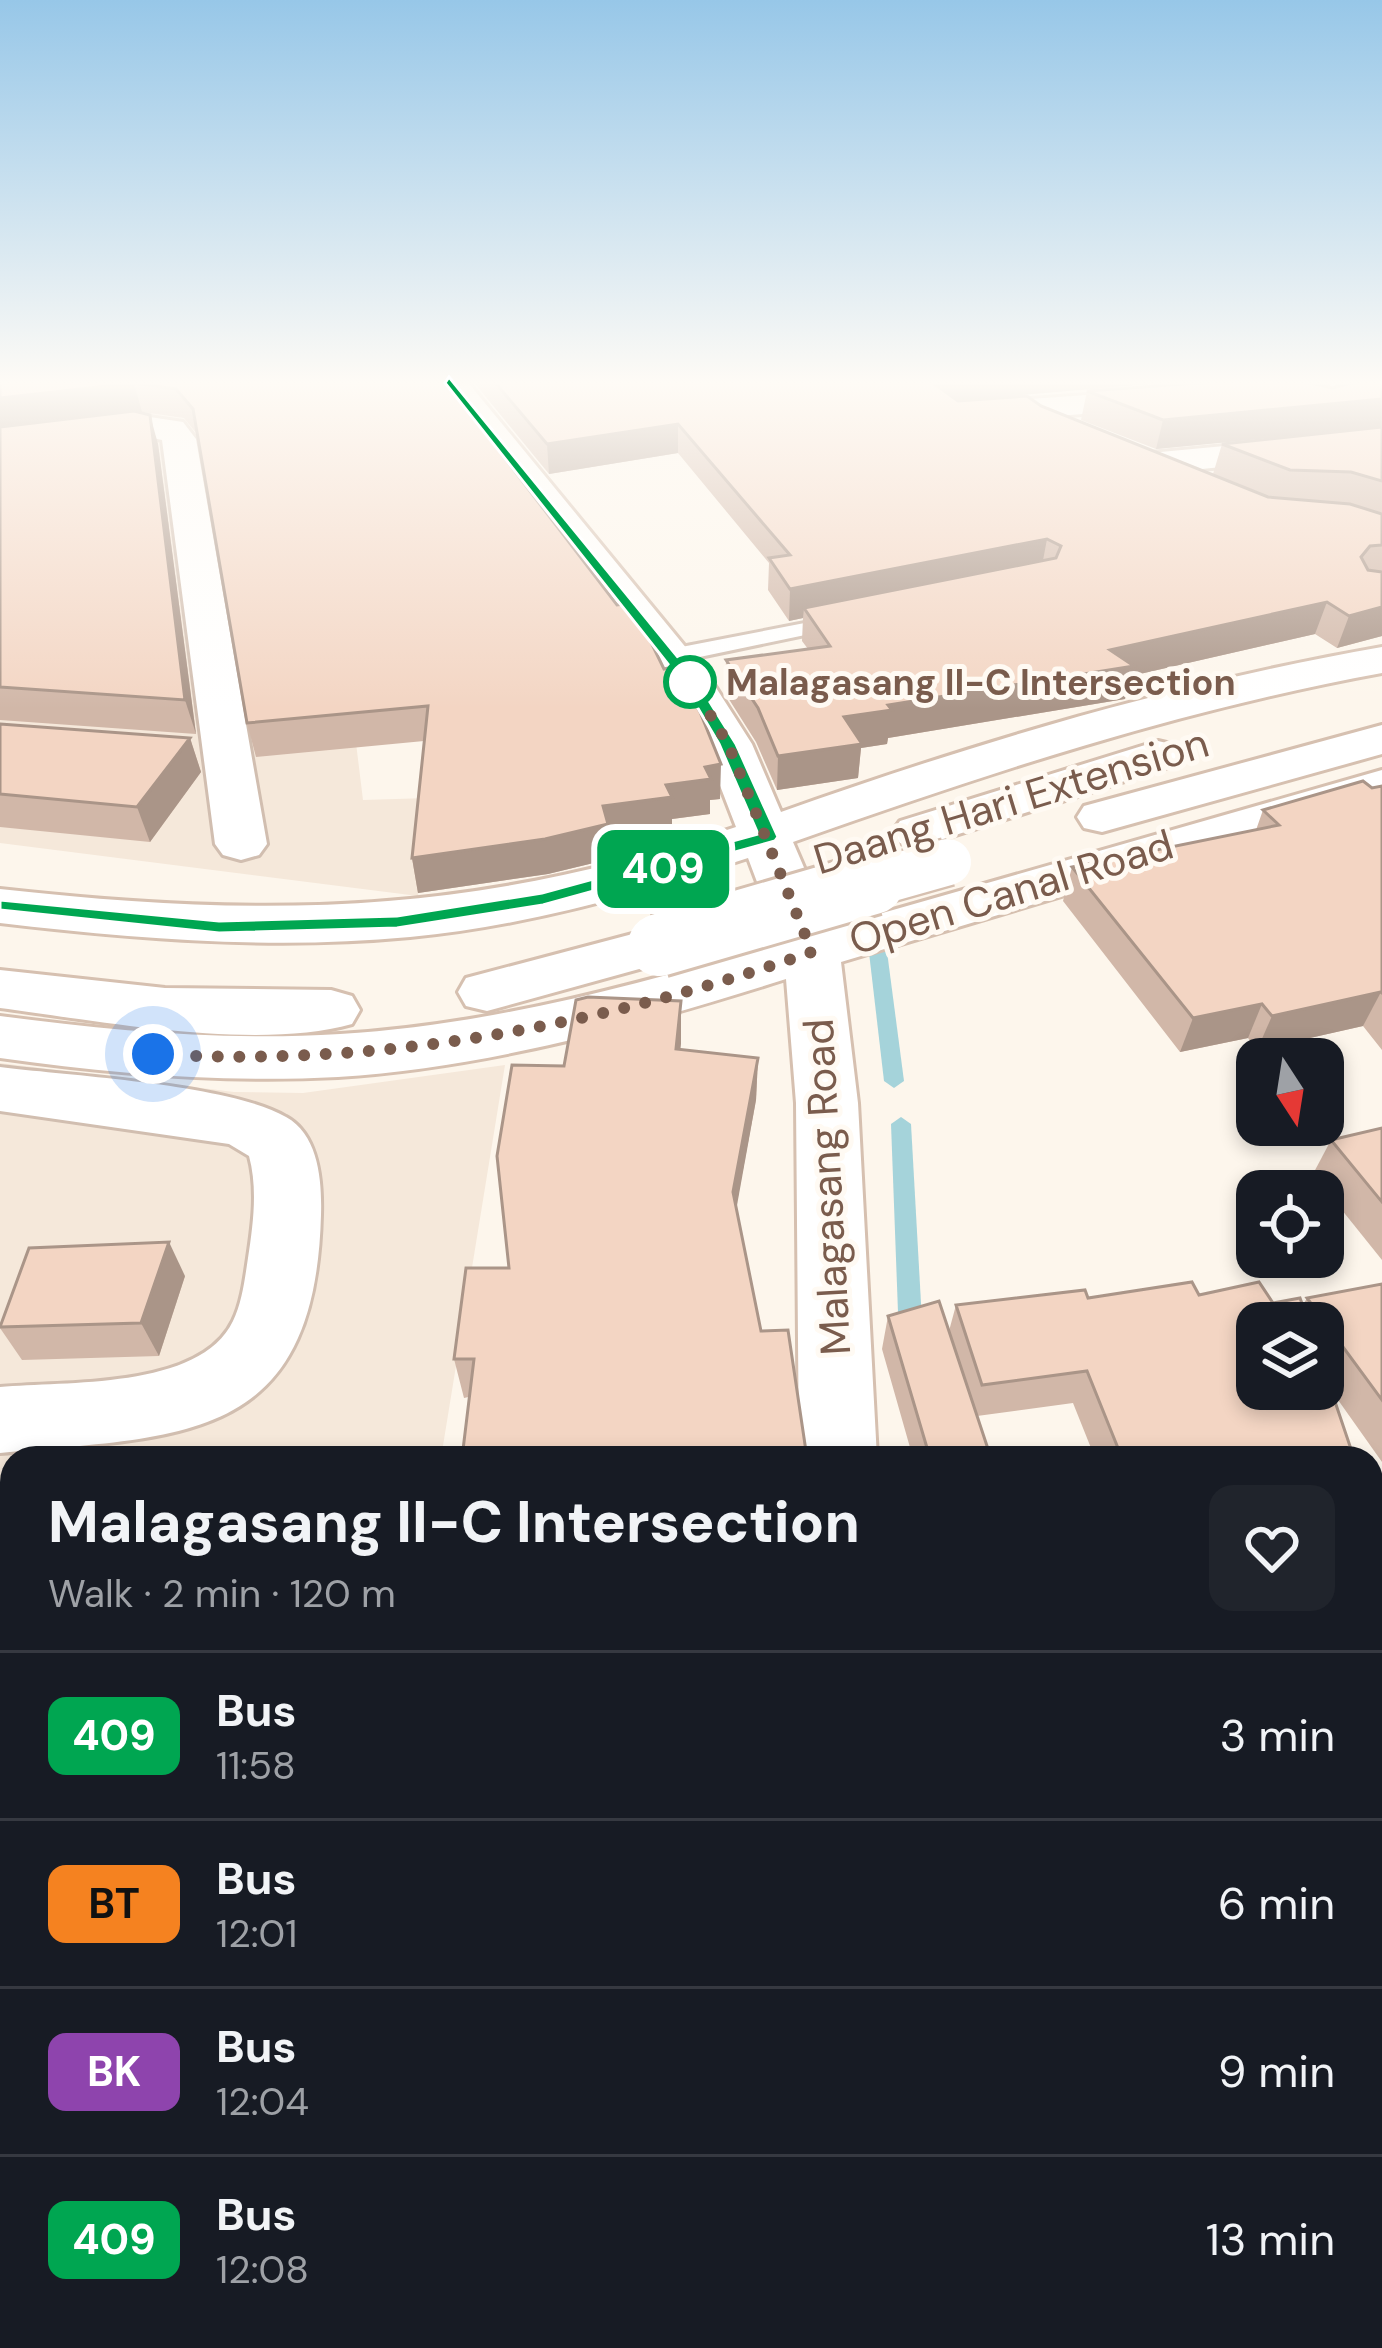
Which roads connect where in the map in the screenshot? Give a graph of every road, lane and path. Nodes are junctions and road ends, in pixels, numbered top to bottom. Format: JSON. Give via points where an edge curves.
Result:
{"nodes":[{"id":1,"x":183,"y":490,"type":"edge"},
{"id":2,"x":537,"y":490,"type":"edge"},
{"id":3,"x":880,"y":614,"type":"edge"},
{"id":4,"x":671,"y":656,"type":"junction"},
{"id":5,"x":1382,"y":660,"type":"edge"},
{"id":6,"x":1382,"y":697,"type":"edge"},
{"id":7,"x":1382,"y":739,"type":"edge"},
{"id":8,"x":1382,"y":785,"type":"edge"},
{"id":9,"x":769,"y":837,"type":"junction"},
{"id":10,"x":241,"y":844,"type":"dead end"},
{"id":11,"x":933,"y":847,"type":"junction"},
{"id":12,"x":0,"y":905,"type":"edge"},
{"id":13,"x":647,"y":929,"type":"junction"},
{"id":14,"x":0,"y":946,"type":"edge"},
{"id":15,"x":812,"y":952,"type":"junction"},
{"id":16,"x":0,"y":989,"type":"edge"},
{"id":17,"x":0,"y":1037,"type":"edge"},
{"id":18,"x":0,"y":1089,"type":"edge"},
{"id":19,"x":0,"y":1420,"type":"edge"},
{"id":20,"x":838,"y":1446,"type":"edge"}],
"edges":[{"from":1,"to":10,"type":"main road","via":[[205,754]]},
{"from":2,"to":4,"type":"main road","name":"Malagasang Road"},
{"from":3,"to":4,"type":"lane"},
{"from":4,"to":9,"type":"main road","name":"Malagasang Road","via":[[728,744]]},
{"from":5,"to":9,"type":"main road","via":[[1264,682],[1036,744]]},
{"from":6,"to":11,"type":"main road","name":"Daang Hari Extension","via":[[1186,746]]},
{"from":7,"to":11,"type":"main road","name":"Daang Hari Extension"},
{"from":8,"to":15,"type":"main road","name":"Open Canal Road"},
{"from":9,"to":12,"type":"main road","via":[[543,899],[397,922],[219,927]]},
{"from":9,"to":15,"type":"main road","name":"Malagasang Road"},
{"from":11,"to":13,"type":"main road","name":"Daang Hari Extension","bridge":true},
{"from":13,"to":14,"type":"main road","name":"Daang Hari Extension","via":[[322,968],[198,967]]},
{"from":13,"to":16,"type":"main road","name":"Daang Hari Extension","via":[[491,992],[314,1011],[176,1009]]},
{"from":15,"to":17,"type":"main road","name":"Open Canal Road","via":[[584,1016],[391,1052],[236,1059]]},
{"from":15,"to":20,"type":"main road","name":"Malagasang Road","via":[[827,1103]]},
{"from":18,"to":19,"type":"main road","via":[[255,1129],[276,1142],[288,1187],[276,1304],[244,1364],[208,1389],[155,1404]]}]}
